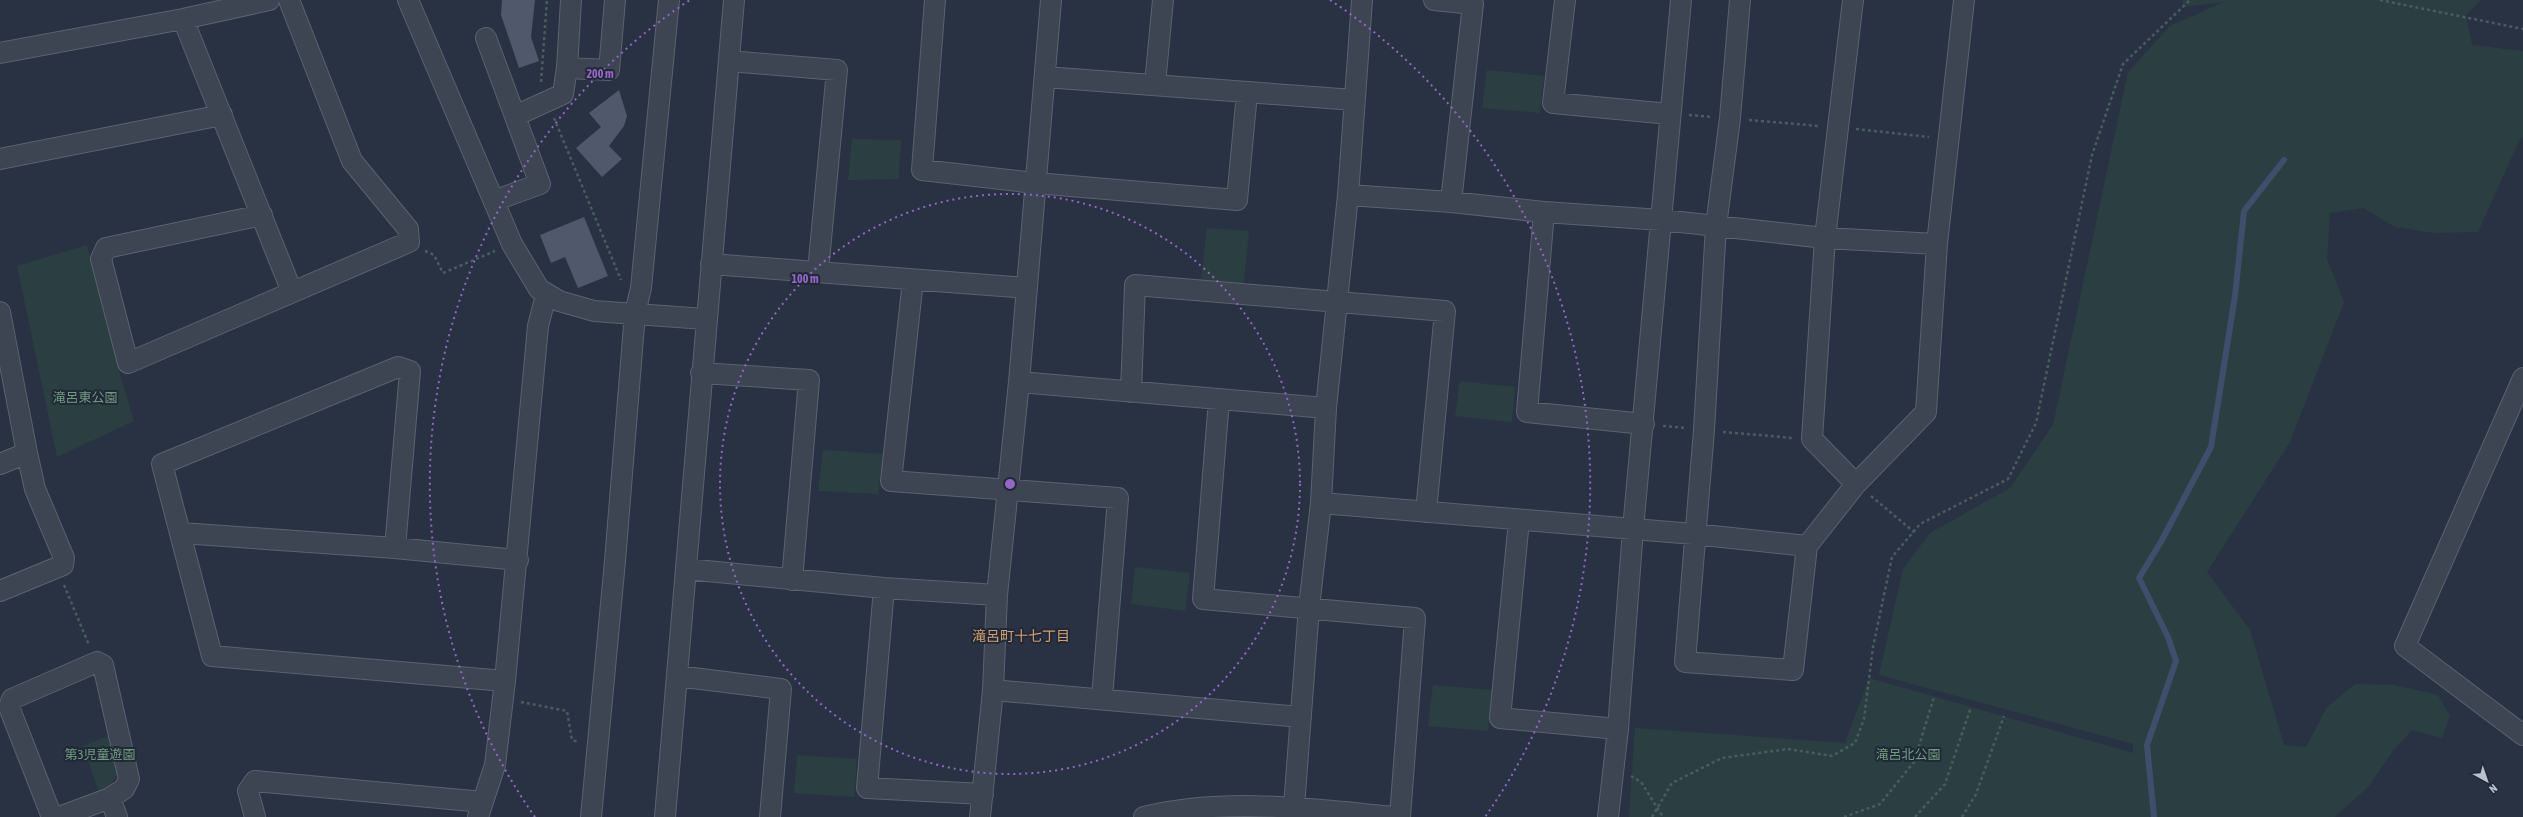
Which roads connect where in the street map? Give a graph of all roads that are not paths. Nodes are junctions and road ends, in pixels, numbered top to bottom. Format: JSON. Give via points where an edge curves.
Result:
{"nodes":[{"id":1,"x":269,"y":0,"type":"edge"},
{"id":2,"x":289,"y":0,"type":"edge"},
{"id":3,"x":408,"y":0,"type":"edge"},
{"id":4,"x":571,"y":0,"type":"edge"},
{"id":5,"x":615,"y":0,"type":"edge"},
{"id":6,"x":669,"y":0,"type":"edge"},
{"id":7,"x":734,"y":0,"type":"edge"},
{"id":8,"x":935,"y":0,"type":"edge"},
{"id":9,"x":1051,"y":0,"type":"edge"},
{"id":10,"x":1163,"y":0,"type":"edge"},
{"id":11,"x":1362,"y":0,"type":"edge"},
{"id":12,"x":1434,"y":0,"type":"edge"},
{"id":13,"x":1565,"y":0,"type":"edge"},
{"id":14,"x":1681,"y":0,"type":"edge"},
{"id":15,"x":1740,"y":0,"type":"edge"},
{"id":16,"x":1853,"y":0,"type":"edge"},
{"id":17,"x":1964,"y":0,"type":"edge"},
{"id":18,"x":183,"y":19,"type":"junction"},
{"id":19,"x":486,"y":38,"type":"dead end"},
{"id":20,"x":0,"y":53,"type":"edge"},
{"id":21,"x":729,"y":61,"type":"junction"},
{"id":22,"x":567,"y":68,"type":"junction"},
{"id":23,"x":1045,"y":77,"type":"junction"},
{"id":24,"x":1155,"y":84,"type":"junction"},
{"id":25,"x":1247,"y":93,"type":"junction"},
{"id":26,"x":1354,"y":100,"type":"junction"},
{"id":27,"x":1670,"y":114,"type":"junction"},
{"id":28,"x":222,"y":115,"type":"junction"},
{"id":29,"x":515,"y":116,"type":"junction"},
{"id":30,"x":0,"y":159,"type":"edge"},
{"id":31,"x":1035,"y":183,"type":"junction"},
{"id":32,"x":1348,"y":195,"type":"junction"},
{"id":33,"x":496,"y":200,"type":"junction"},
{"id":34,"x":1451,"y":202,"type":"junction"},
{"id":35,"x":1544,"y":212,"type":"junction"},
{"id":36,"x":262,"y":215,"type":"junction"},
{"id":37,"x":1662,"y":220,"type":"junction"},
{"id":38,"x":1716,"y":226,"type":"junction"},
{"id":39,"x":1825,"y":238,"type":"junction"},
{"id":40,"x":1937,"y":244,"type":"junction"},
{"id":41,"x":712,"y":264,"type":"junction"},
{"id":42,"x":818,"y":271,"type":"junction"},
{"id":43,"x":913,"y":280,"type":"junction"},
{"id":44,"x":1027,"y":288,"type":"junction"},
{"id":45,"x":292,"y":292,"type":"junction"},
{"id":46,"x":546,"y":295,"type":"junction"},
{"id":47,"x":1336,"y":302,"type":"junction"},
{"id":48,"x":0,"y":312,"type":"edge"},
{"id":49,"x":635,"y":313,"type":"junction"},
{"id":50,"x":705,"y":319,"type":"junction"},
{"id":51,"x":701,"y":373,"type":"junction"},
{"id":52,"x":2523,"y":378,"type":"edge"},
{"id":53,"x":1019,"y":382,"type":"junction"},
{"id":54,"x":1132,"y":392,"type":"junction"},
{"id":55,"x":1219,"y":400,"type":"junction"},
{"id":56,"x":1326,"y":408,"type":"junction"},
{"id":57,"x":1644,"y":424,"type":"junction"},
{"id":58,"x":27,"y":453,"type":"junction"},
{"id":59,"x":0,"y":464,"type":"edge"},
{"id":60,"x":1856,"y":484,"type":"junction"},
{"id":61,"x":1008,"y":490,"type":"junction"},
{"id":62,"x":1321,"y":503,"type":"junction"},
{"id":63,"x":1426,"y":512,"type":"junction"},
{"id":64,"x":1519,"y":520,"type":"junction"},
{"id":65,"x":1633,"y":529,"type":"junction"},
{"id":66,"x":181,"y":533,"type":"junction"},
{"id":67,"x":1694,"y":534,"type":"junction"},
{"id":68,"x":1807,"y":546,"type":"junction"},
{"id":69,"x":394,"y":548,"type":"junction"},
{"id":70,"x":518,"y":560,"type":"junction"},
{"id":71,"x":686,"y":569,"type":"junction"},
{"id":72,"x":792,"y":580,"type":"junction"},
{"id":73,"x":884,"y":588,"type":"junction"},
{"id":74,"x":0,"y":591,"type":"edge"},
{"id":75,"x":997,"y":595,"type":"junction"},
{"id":76,"x":1309,"y":608,"type":"junction"},
{"id":77,"x":677,"y":676,"type":"junction"},
{"id":78,"x":504,"y":690,"type":"junction"},
{"id":79,"x":993,"y":690,"type":"junction"},
{"id":80,"x":1102,"y":698,"type":"junction"},
{"id":81,"x":1301,"y":717,"type":"junction"},
{"id":82,"x":1618,"y":729,"type":"junction"},
{"id":83,"x":2523,"y":735,"type":"edge"},
{"id":84,"x":982,"y":794,"type":"junction"},
{"id":85,"x":110,"y":798,"type":"junction"},
{"id":86,"x":1294,"y":807,"type":"junction"},
{"id":87,"x":480,"y":809,"type":"edge"},
{"id":88,"x":52,"y":817,"type":"edge"},
{"id":89,"x":59,"y":817,"type":"edge"},
{"id":90,"x":117,"y":817,"type":"edge"},
{"id":91,"x":255,"y":817,"type":"edge"},
{"id":92,"x":591,"y":817,"type":"edge"},
{"id":93,"x":665,"y":817,"type":"edge"},
{"id":94,"x":770,"y":817,"type":"edge"},
{"id":95,"x":980,"y":817,"type":"edge"},
{"id":96,"x":1144,"y":817,"type":"edge"},
{"id":97,"x":1393,"y":817,"type":"edge"},
{"id":98,"x":1400,"y":817,"type":"edge"},
{"id":99,"x":1608,"y":817,"type":"edge"}],
"edges":[{"from":1,"to":18,"type":"street"},
{"from":2,"to":45,"type":"street","via":[[352,161],[408,229],[409,242]]},
{"from":3,"to":33,"type":"street"},
{"from":4,"to":22,"type":"street"},
{"from":5,"to":22,"type":"street","via":[[610,70]]},
{"from":6,"to":49,"type":"street","via":[[641,288]]},
{"from":7,"to":21,"type":"street"},
{"from":8,"to":31,"type":"street","via":[[922,170]]},
{"from":9,"to":23,"type":"street"},
{"from":10,"to":24,"type":"street"},
{"from":11,"to":26,"type":"street"},
{"from":12,"to":34,"type":"street","via":[[1472,4]]},
{"from":13,"to":27,"type":"street","via":[[1553,103]]},
{"from":14,"to":27,"type":"street"},
{"from":15,"to":38,"type":"street","via":[[1730,118]]},
{"from":16,"to":39,"type":"street"},
{"from":17,"to":40,"type":"street"},
{"from":18,"to":20,"type":"street"},
{"from":18,"to":28,"type":"street"},
{"from":19,"to":29,"type":"street"},
{"from":21,"to":41,"type":"street"},
{"from":21,"to":42,"type":"street","via":[[837,70]]},
{"from":22,"to":29,"type":"street","via":[[563,94]]},
{"from":23,"to":24,"type":"street"},
{"from":23,"to":31,"type":"street"},
{"from":24,"to":25,"type":"street"},
{"from":25,"to":26,"type":"street"},
{"from":25,"to":31,"type":"street","via":[[1236,200]]},
{"from":26,"to":32,"type":"street"},
{"from":27,"to":37,"type":"street"},
{"from":28,"to":30,"type":"street"},
{"from":28,"to":36,"type":"street"},
{"from":29,"to":33,"type":"street","via":[[540,184]]},
{"from":31,"to":44,"type":"street"},
{"from":32,"to":34,"type":"street"},
{"from":32,"to":47,"type":"street"},
{"from":33,"to":46,"type":"street","via":[[512,244],[533,282]]},
{"from":34,"to":35,"type":"street"},
{"from":35,"to":37,"type":"street"},
{"from":35,"to":57,"type":"street","via":[[1527,412]]},
{"from":36,"to":45,"type":"street"},
{"from":36,"to":45,"type":"street","via":[[106,248],[100,259],[128,363]]},
{"from":37,"to":38,"type":"street"},
{"from":37,"to":57,"type":"street"},
{"from":38,"to":39,"type":"street"},
{"from":38,"to":67,"type":"street","via":[[1704,430]]},
{"from":39,"to":40,"type":"street"},
{"from":39,"to":60,"type":"street","via":[[1812,439]]},
{"from":40,"to":60,"type":"street","via":[[1926,412]]},
{"from":41,"to":42,"type":"street"},
{"from":41,"to":50,"type":"street"},
{"from":42,"to":43,"type":"street"},
{"from":43,"to":44,"type":"street"},
{"from":43,"to":61,"type":"street","via":[[891,481]]},
{"from":44,"to":53,"type":"street"},
{"from":46,"to":49,"type":"street","via":[[571,306]]},
{"from":46,"to":70,"type":"street","via":[[538,326]]},
{"from":47,"to":54,"type":"street","via":[[1135,285]]},
{"from":47,"to":56,"type":"street"},
{"from":47,"to":63,"type":"street","via":[[1445,312]]},
{"from":48,"to":58,"type":"street"},
{"from":49,"to":50,"type":"street"},
{"from":49,"to":92,"type":"street"},
{"from":50,"to":51,"type":"street"},
{"from":51,"to":71,"type":"street"},
{"from":51,"to":72,"type":"street","via":[[810,380]]},
{"from":52,"to":83,"type":"street","via":[[2405,646]]},
{"from":53,"to":54,"type":"street"},
{"from":53,"to":61,"type":"street"},
{"from":54,"to":55,"type":"street"},
{"from":55,"to":56,"type":"street"},
{"from":55,"to":76,"type":"street","via":[[1203,599]]},
{"from":56,"to":62,"type":"street"},
{"from":57,"to":65,"type":"street"},
{"from":58,"to":59,"type":"street"},
{"from":58,"to":74,"type":"street","via":[[35,489],[64,558],[63,565]]},
{"from":60,"to":68,"type":"street"},
{"from":61,"to":75,"type":"street"},
{"from":61,"to":80,"type":"street","via":[[1118,498]]},
{"from":62,"to":63,"type":"street"},
{"from":62,"to":76,"type":"street"},
{"from":63,"to":64,"type":"street"},
{"from":64,"to":65,"type":"street"},
{"from":64,"to":82,"type":"street","via":[[1500,718]]},
{"from":65,"to":67,"type":"street"},
{"from":65,"to":82,"type":"street"},
{"from":66,"to":69,"type":"street"},
{"from":66,"to":69,"type":"street","via":[[162,464],[398,367],[410,371]]},
{"from":66,"to":78,"type":"street","via":[[212,656]]},
{"from":67,"to":68,"type":"street"},
{"from":67,"to":68,"type":"street","via":[[1685,662],[1793,670]]},
{"from":69,"to":70,"type":"street"},
{"from":70,"to":78,"type":"street"},
{"from":71,"to":72,"type":"street"},
{"from":71,"to":77,"type":"street"},
{"from":72,"to":73,"type":"street"},
{"from":73,"to":75,"type":"street"},
{"from":73,"to":84,"type":"street","via":[[867,788]]},
{"from":75,"to":79,"type":"street"},
{"from":76,"to":81,"type":"street"},
{"from":76,"to":98,"type":"street","via":[[1415,618]]},
{"from":77,"to":93,"type":"street"},
{"from":77,"to":94,"type":"street","via":[[781,689]]},
{"from":78,"to":87,"type":"street","via":[[495,765]]},
{"from":79,"to":80,"type":"street"},
{"from":79,"to":84,"type":"street"},
{"from":80,"to":81,"type":"street"},
{"from":81,"to":86,"type":"street"},
{"from":82,"to":99,"type":"street"},
{"from":84,"to":95,"type":"street"},
{"from":85,"to":88,"type":"street","via":[[124,789],[129,779],[103,665],[97,662],[12,699],[9,708]]},
{"from":85,"to":89,"type":"street"},
{"from":85,"to":90,"type":"street"},
{"from":86,"to":96,"type":"street","via":[[1206,807]]},
{"from":86,"to":97,"type":"street"},
{"from":87,"to":91,"type":"street","via":[[256,782],[248,791]]}]}
